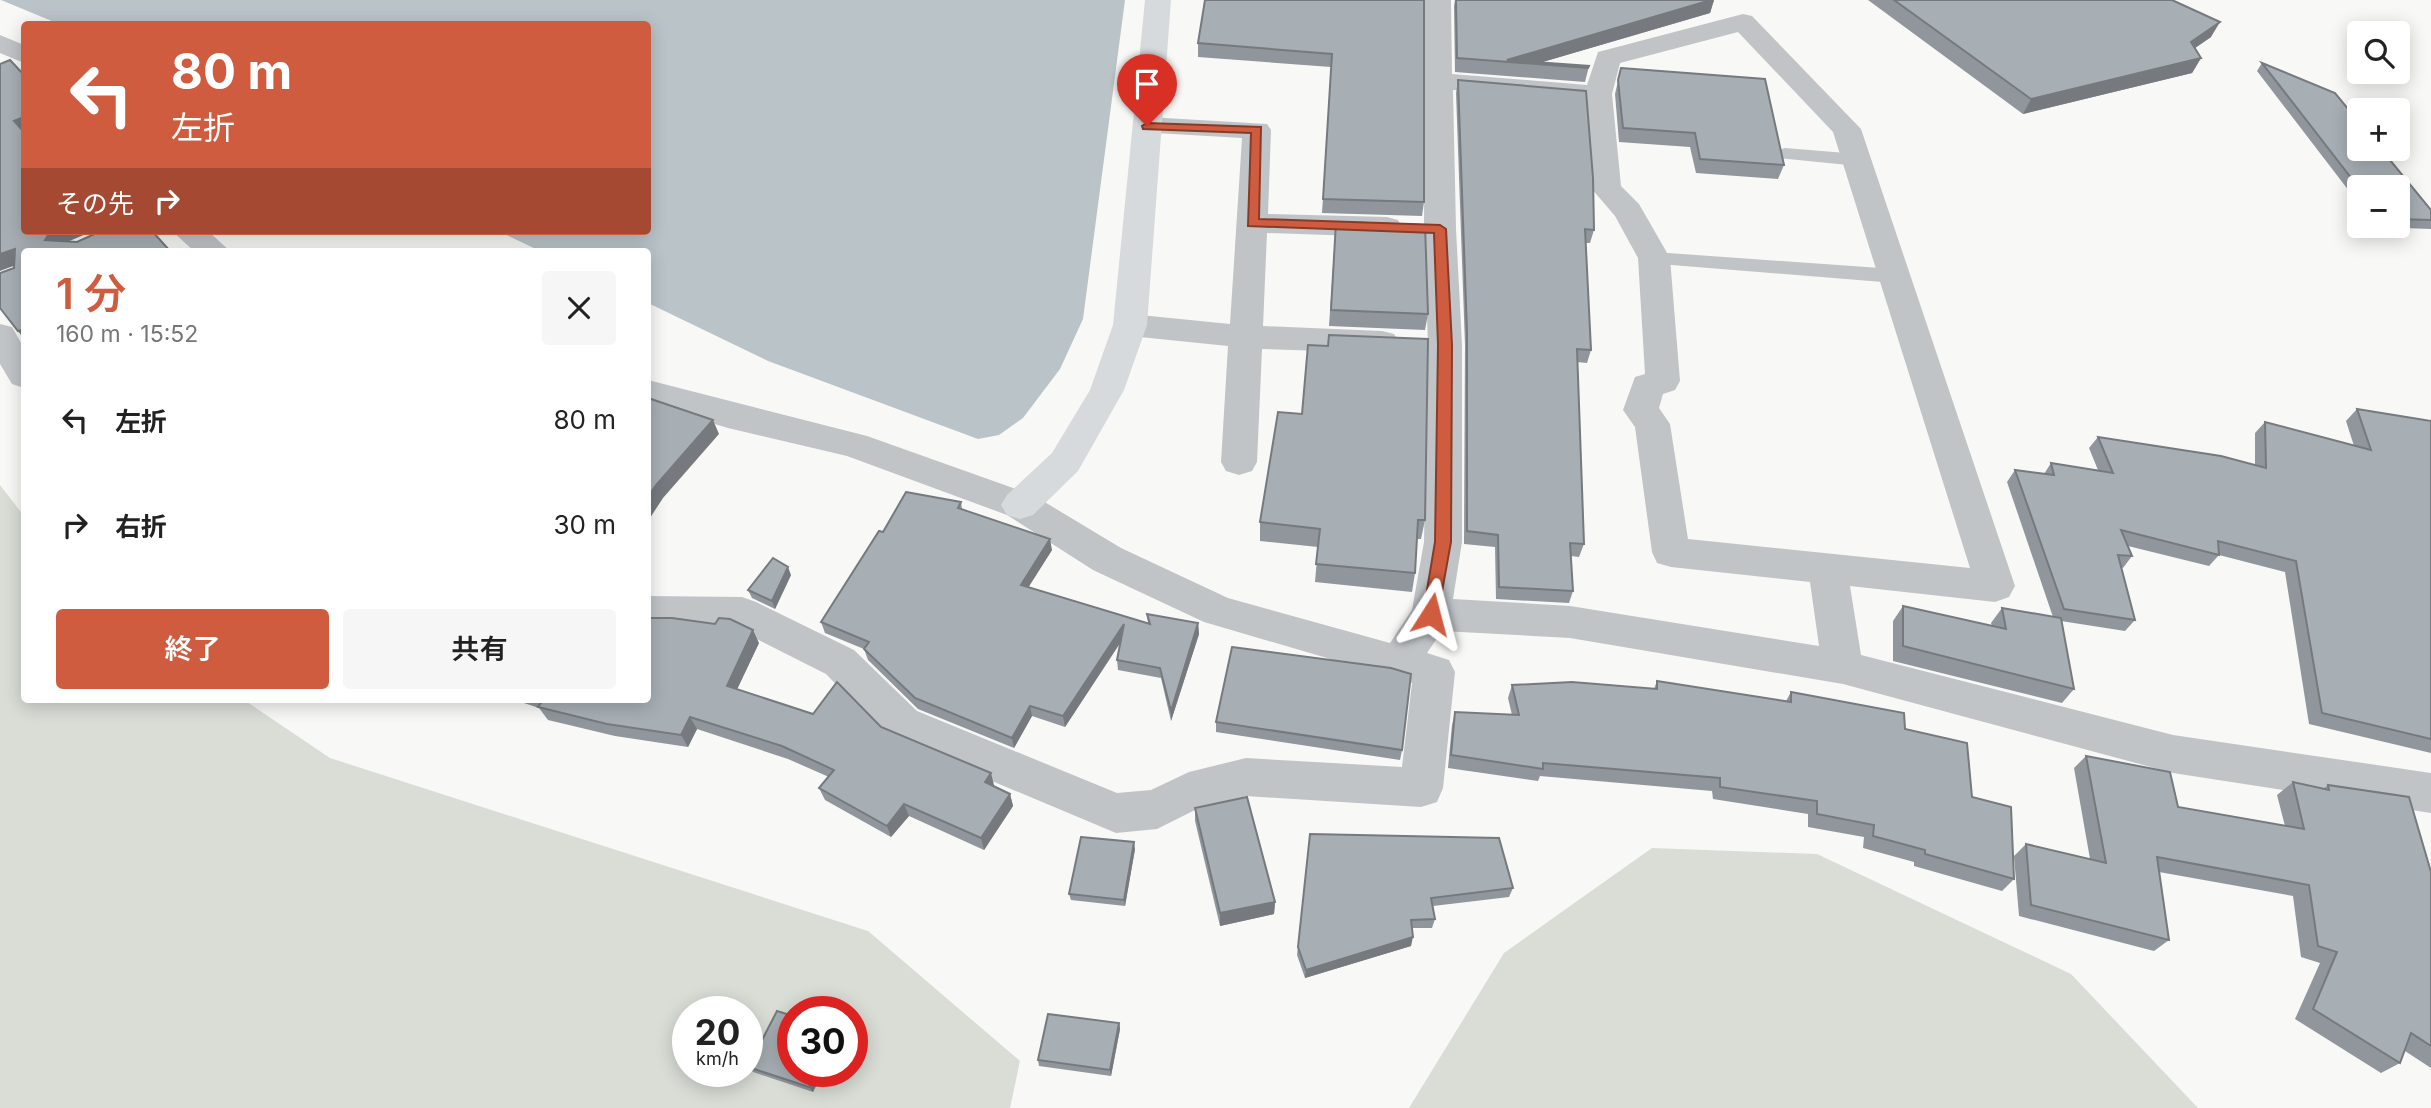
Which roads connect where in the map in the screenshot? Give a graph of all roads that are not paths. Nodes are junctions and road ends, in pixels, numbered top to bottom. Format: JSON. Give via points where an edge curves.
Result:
{"nodes":[{"id":1,"x":1158,"y":0,"type":"edge"},
{"id":2,"x":1438,"y":0,"type":"edge"},
{"id":3,"x":0,"y":43,"type":"edge"},
{"id":4,"x":21,"y":54,"type":"edge"},
{"id":5,"x":1438,"y":81,"type":"junction"},
{"id":6,"x":1598,"y":93,"type":"junction"},
{"id":7,"x":1147,"y":126,"type":"junction"},
{"id":8,"x":1785,"y":154,"type":"edge"},
{"id":9,"x":1858,"y":160,"type":"junction"},
{"id":10,"x":1252,"y":223,"type":"junction"},
{"id":11,"x":1440,"y":229,"type":"junction"},
{"id":12,"x":193,"y":235,"type":"edge"},
{"id":13,"x":210,"y":248,"type":"edge"},
{"id":14,"x":1654,"y":258,"type":"junction"},
{"id":15,"x":1895,"y":276,"type":"junction"},
{"id":16,"x":1130,"y":325,"type":"junction"},
{"id":17,"x":0,"y":335,"type":"edge"},
{"id":18,"x":1246,"y":337,"type":"junction"},
{"id":19,"x":1445,"y":345,"type":"junction"},
{"id":20,"x":21,"y":371,"type":"edge"},
{"id":21,"x":651,"y":393,"type":"edge"},
{"id":22,"x":1239,"y":462,"type":"dead end"},
{"id":23,"x":1020,"y":505,"type":"junction"},
{"id":24,"x":1827,"y":568,"type":"junction"},
{"id":25,"x":651,"y":612,"type":"edge"},
{"id":26,"x":1431,"y":614,"type":"junction"},
{"id":27,"x":1399,"y":663,"type":"junction"},
{"id":28,"x":1843,"y":667,"type":"junction"},
{"id":29,"x":2431,"y":793,"type":"edge"}],
"edges":[{"from":1,"to":7,"type":"street"},
{"from":2,"to":5,"type":"street"},
{"from":3,"to":4,"type":"street"},
{"from":5,"to":6,"type":"street"},
{"from":5,"to":11,"type":"street"},
{"from":6,"to":9,"type":"street","via":[[1608,58],[1743,22],[1847,129]]},
{"from":6,"to":14,"type":"street","via":[[1606,188],[1629,211]]},
{"from":7,"to":10,"type":"street","via":[[1257,130]]},
{"from":7,"to":16,"type":"street"},
{"from":8,"to":9,"type":"lane"},
{"from":9,"to":15,"type":"street"},
{"from":10,"to":11,"type":"street"},
{"from":10,"to":18,"type":"street"},
{"from":11,"to":19,"type":"street"},
{"from":12,"to":13,"type":"street"},
{"from":14,"to":15,"type":"lane"},
{"from":14,"to":24,"type":"street","via":[[1664,381],[1647,386],[1641,410],[1652,424],[1671,552]]},
{"from":15,"to":24,"type":"street","via":[[1995,586]]},
{"from":16,"to":18,"type":"street"},
{"from":16,"to":23,"type":"street","via":[[1107,390],[1065,462]]},
{"from":17,"to":20,"type":"street"},
{"from":18,"to":19,"type":"street"},
{"from":18,"to":22,"type":"street"},
{"from":19,"to":26,"type":"street","via":[[1443,542]]},
{"from":21,"to":23,"type":"street","via":[[854,445]]},
{"from":23,"to":27,"type":"street","via":[[1107,559],[1219,611]]},
{"from":24,"to":28,"type":"street"},
{"from":25,"to":27,"type":"street","via":[[742,613],[839,662],[902,724],[1116,813],[1157,809],[1189,791],[1246,777],[1421,788],[1434,672]]},
{"from":26,"to":27,"type":"street"},
{"from":26,"to":28,"type":"street","via":[[1570,622]]},
{"from":28,"to":29,"type":"street","via":[[2173,754]]}]}
